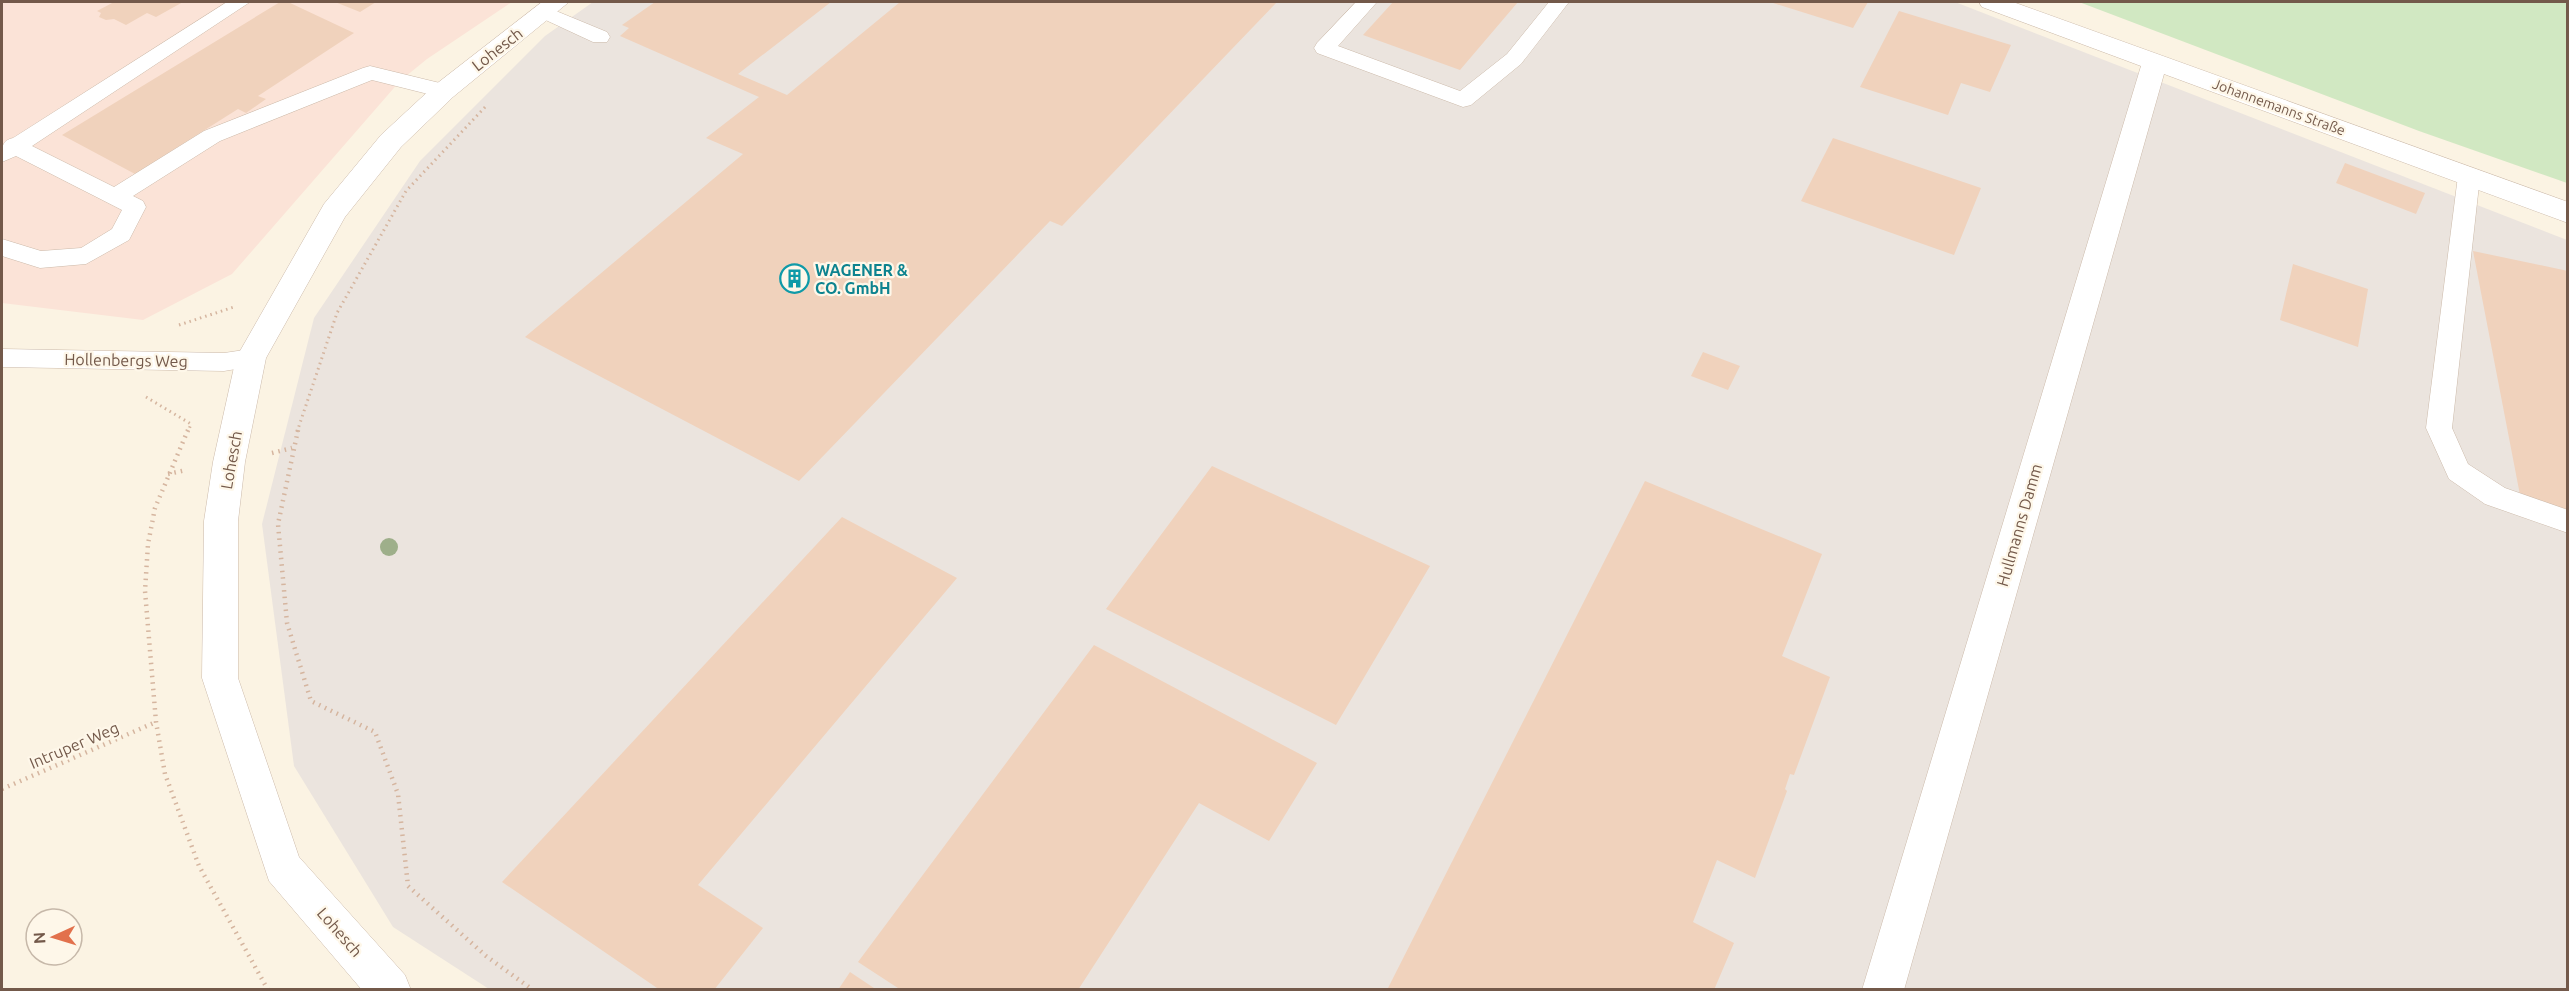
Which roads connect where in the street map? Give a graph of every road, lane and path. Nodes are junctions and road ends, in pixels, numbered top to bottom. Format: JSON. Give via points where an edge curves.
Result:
{"nodes":[{"id":1,"x":240,"y":2,"type":"edge"},
{"id":2,"x":1367,"y":2,"type":"edge"},
{"id":3,"x":1559,"y":2,"type":"edge"},
{"id":4,"x":1991,"y":2,"type":"edge"},
{"id":5,"x":550,"y":7,"type":"edge"},
{"id":6,"x":600,"y":37,"type":"dead end"},
{"id":7,"x":2155,"y":61,"type":"junction"},
{"id":8,"x":444,"y":91,"type":"junction"},
{"id":9,"x":493,"y":100,"type":"dead end"},
{"id":10,"x":7,"y":150,"type":"edge"},
{"id":11,"x":2469,"y":176,"type":"junction"},
{"id":12,"x":115,"y":197,"type":"junction"},
{"id":13,"x":2568,"y":213,"type":"edge"},
{"id":14,"x":2,"y":247,"type":"edge"},
{"id":15,"x":237,"y":306,"type":"dead end"},
{"id":16,"x":172,"y":327,"type":"dead end"},
{"id":17,"x":2,"y":358,"type":"edge"},
{"id":18,"x":251,"y":358,"type":"junction"},
{"id":19,"x":142,"y":395,"type":"dead end"},
{"id":20,"x":2568,"y":522,"type":"edge"},
{"id":21,"x":156,"y":722,"type":"junction"},
{"id":22,"x":2,"y":789,"type":"edge"},
{"id":23,"x":268,"y":990,"type":"edge"},
{"id":24,"x":390,"y":990,"type":"edge"},
{"id":25,"x":533,"y":990,"type":"edge"},
{"id":26,"x":1883,"y":990,"type":"edge"}],
"edges":[{"from":1,"to":10,"type":"lane"},
{"from":2,"to":3,"type":"lane","via":[[1324,48],[1463,100],[1514,59]]},
{"from":4,"to":7,"type":"street","name":"Johannemanns Straße"},
{"from":5,"to":6,"type":"lane"},
{"from":5,"to":8,"type":"street","name":"Lohesch"},
{"from":7,"to":11,"type":"street","name":"Johannemanns Straße"},
{"from":7,"to":26,"type":"street","name":"Hullmanns Damm"},
{"from":8,"to":12,"type":"lane","via":[[370,73],[212,136]]},
{"from":8,"to":18,"type":"street","name":"Lohesch","via":[[391,141],[334,211]]},
{"from":9,"to":25,"type":"path","via":[[406,191],[337,313],[292,448],[278,524],[286,623],[311,701],[375,732],[399,794],[408,886],[486,956]]},
{"from":10,"to":12,"type":"lane"},
{"from":11,"to":13,"type":"street","name":"Johannemanns Straße"},
{"from":11,"to":20,"type":"lane","via":[[2439,428],[2458,471],[2495,496]]},
{"from":12,"to":14,"type":"lane","via":[[135,207],[121,234],[86,256],[40,260]]},
{"from":15,"to":16,"type":"path"},
{"from":17,"to":18,"type":"lane","name":"Hollenbergs Weg","via":[[224,362]]},
{"from":18,"to":24,"type":"street","name":"Lohesch","via":[[221,521],[220,678],[283,867]]},
{"from":19,"to":21,"type":"path","via":[[191,424],[155,508],[148,544],[145,591]]},
{"from":21,"to":22,"type":"path","name":"Intruper Weg"},
{"from":21,"to":23,"type":"path","via":[[165,774],[199,866]]}]}
